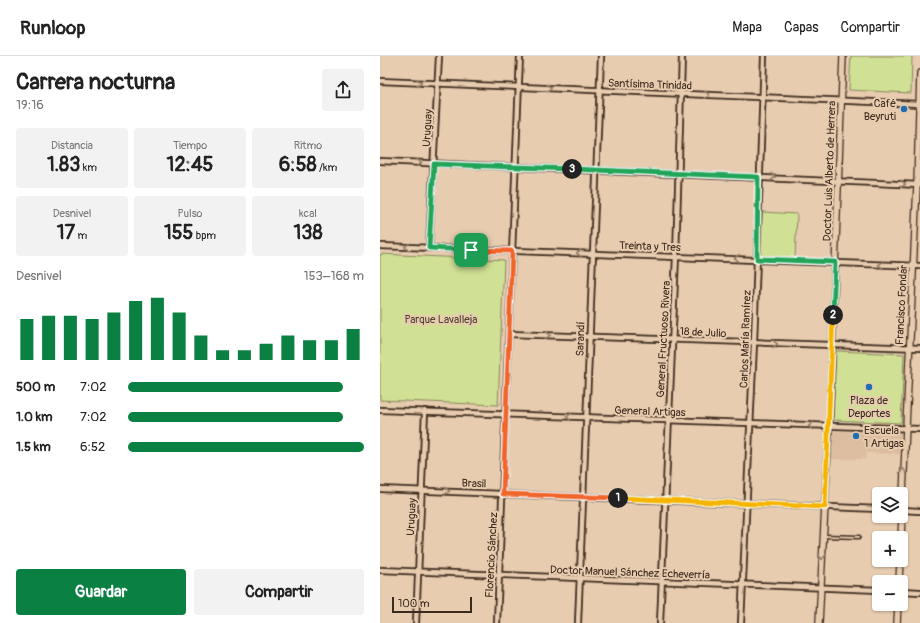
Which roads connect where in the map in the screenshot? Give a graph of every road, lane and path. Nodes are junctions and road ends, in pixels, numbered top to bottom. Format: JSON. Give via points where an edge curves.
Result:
{"nodes":[{"id":1,"x":439,"y":56,"type":"edge"},
{"id":2,"x":520,"y":56,"type":"edge"},
{"id":3,"x":601,"y":56,"type":"edge"},
{"id":4,"x":682,"y":56,"type":"edge"},
{"id":5,"x":764,"y":56,"type":"edge"},
{"id":6,"x":843,"y":56,"type":"edge"},
{"id":7,"x":920,"y":72,"type":"edge"},
{"id":8,"x":380,"y":81,"type":"edge"},
{"id":9,"x":438,"y":84,"type":"junction"},
{"id":10,"x":518,"y":87,"type":"junction"},
{"id":11,"x":600,"y":90,"type":"junction"},
{"id":12,"x":681,"y":94,"type":"junction"},
{"id":13,"x":762,"y":97,"type":"junction"},
{"id":14,"x":842,"y":100,"type":"junction"},
{"id":15,"x":919,"y":104,"type":"edge"},
{"id":16,"x":380,"y":161,"type":"edge"},
{"id":17,"x":434,"y":164,"type":"junction"},
{"id":18,"x":515,"y":167,"type":"junction"},
{"id":19,"x":596,"y":170,"type":"junction"},
{"id":20,"x":677,"y":173,"type":"junction"},
{"id":21,"x":758,"y":177,"type":"junction"},
{"id":22,"x":838,"y":180,"type":"junction"},
{"id":23,"x":918,"y":185,"type":"edge"},
{"id":24,"x":380,"y":246,"type":"edge"},
{"id":25,"x":429,"y":248,"type":"junction"},
{"id":26,"x":512,"y":251,"type":"junction"},
{"id":27,"x":593,"y":254,"type":"junction"},
{"id":28,"x":676,"y":256,"type":"junction"},
{"id":29,"x":757,"y":259,"type":"junction"},
{"id":30,"x":835,"y":262,"type":"junction"},
{"id":31,"x":912,"y":266,"type":"junction"},
{"id":32,"x":920,"y":266,"type":"edge"},
{"id":33,"x":509,"y":334,"type":"junction"},
{"id":34,"x":589,"y":337,"type":"junction"},
{"id":35,"x":672,"y":339,"type":"junction"},
{"id":36,"x":754,"y":343,"type":"junction"},
{"id":37,"x":832,"y":345,"type":"junction"},
{"id":38,"x":909,"y":347,"type":"junction"},
{"id":39,"x":920,"y":348,"type":"edge"},
{"id":40,"x":380,"y":410,"type":"edge"},
{"id":41,"x":424,"y":411,"type":"junction"},
{"id":42,"x":506,"y":415,"type":"junction"},
{"id":43,"x":587,"y":417,"type":"junction"},
{"id":44,"x":668,"y":420,"type":"junction"},
{"id":45,"x":750,"y":424,"type":"junction"},
{"id":46,"x":829,"y":427,"type":"junction"},
{"id":47,"x":905,"y":428,"type":"junction"},
{"id":48,"x":920,"y":429,"type":"edge"},
{"id":49,"x":902,"y":487,"type":"edge"},
{"id":50,"x":380,"y":489,"type":"edge"},
{"id":51,"x":422,"y":490,"type":"junction"},
{"id":52,"x":503,"y":494,"type":"junction"},
{"id":53,"x":583,"y":497,"type":"junction"},
{"id":54,"x":665,"y":500,"type":"junction"},
{"id":55,"x":747,"y":504,"type":"junction"},
{"id":56,"x":825,"y":507,"type":"junction"},
{"id":57,"x":872,"y":509,"type":"edge"},
{"id":58,"x":908,"y":510,"type":"edge"},
{"id":59,"x":920,"y":511,"type":"edge"},
{"id":60,"x":823,"y":536,"type":"junction"},
{"id":61,"x":859,"y":536,"type":"dead end"},
{"id":62,"x":380,"y":570,"type":"edge"},
{"id":63,"x":418,"y":572,"type":"junction"},
{"id":64,"x":499,"y":576,"type":"junction"},
{"id":65,"x":580,"y":578,"type":"junction"},
{"id":66,"x":662,"y":582,"type":"junction"},
{"id":67,"x":742,"y":585,"type":"junction"},
{"id":68,"x":820,"y":588,"type":"junction"},
{"id":69,"x":872,"y":590,"type":"edge"},
{"id":70,"x":908,"y":591,"type":"edge"},
{"id":71,"x":920,"y":592,"type":"edge"},
{"id":72,"x":898,"y":611,"type":"edge"},
{"id":73,"x":416,"y":623,"type":"edge"},
{"id":74,"x":497,"y":623,"type":"edge"},
{"id":75,"x":578,"y":623,"type":"edge"},
{"id":76,"x":660,"y":623,"type":"edge"},
{"id":77,"x":741,"y":623,"type":"edge"},
{"id":78,"x":819,"y":623,"type":"edge"},
{"id":79,"x":897,"y":623,"type":"edge"}],
"edges":[{"from":1,"to":9,"type":"street","name":"Uruguay"},
{"from":2,"to":10,"type":"street","name":"Florencio Sánchez"},
{"from":3,"to":11,"type":"street","name":"Sarandí"},
{"from":4,"to":12,"type":"street","name":"General Fructuoso Rivera"},
{"from":5,"to":13,"type":"street","name":"Carlos María Ramírez"},
{"from":6,"to":14,"type":"street","name":"Doctor Luis Alberto de Herrera"},
{"from":7,"to":15,"type":"street","name":"Francisco Fondar"},
{"from":8,"to":9,"type":"street","name":"Santísima Trinidad","one_way":true},
{"from":9,"to":10,"type":"street","name":"Santísima Trinidad"},
{"from":9,"to":17,"type":"street","name":"Uruguay"},
{"from":10,"to":11,"type":"street","name":"Santísima Trinidad","one_way":true},
{"from":10,"to":18,"type":"street","name":"Florencio Sánchez"},
{"from":11,"to":12,"type":"street","name":"Santísima Trinidad"},
{"from":11,"to":19,"type":"street","name":"Sarandí"},
{"from":12,"to":13,"type":"street","name":"Santísima Trinidad","one_way":true},
{"from":12,"to":20,"type":"street","name":"General Fructuoso Rivera"},
{"from":13,"to":14,"type":"street","name":"Santísima Trinidad"},
{"from":13,"to":21,"type":"street","name":"Carlos María Ramírez"},
{"from":14,"to":15,"type":"street","name":"Santísima Trinidad"},
{"from":14,"to":22,"type":"street","name":"Doctor Luis Alberto de Herrera"},
{"from":15,"to":23,"type":"street","name":"Francisco Fondar"},
{"from":16,"to":17,"type":"street","one_way":true},
{"from":17,"to":18,"type":"street"},
{"from":17,"to":25,"type":"street","name":"Uruguay"},
{"from":18,"to":19,"type":"street"},
{"from":18,"to":26,"type":"street","name":"Florencio Sánchez"},
{"from":19,"to":20,"type":"street"},
{"from":19,"to":27,"type":"street","name":"Sarandí"},
{"from":20,"to":21,"type":"street"},
{"from":20,"to":28,"type":"street","name":"General Fructuoso Rivera"},
{"from":21,"to":22,"type":"street","one_way":true},
{"from":21,"to":29,"type":"street","name":"Carlos María Ramírez"},
{"from":22,"to":23,"type":"street","one_way":true},
{"from":22,"to":30,"type":"street","name":"Doctor Luis Alberto de Herrera"},
{"from":23,"to":31,"type":"street","name":"Francisco Fondar"},
{"from":25,"to":24,"type":"street","name":"Treinta y Tres","one_way":true},
{"from":25,"to":26,"type":"street","name":"Treinta y Tres"},
{"from":27,"to":26,"type":"street","name":"Treinta y Tres","one_way":true},
{"from":26,"to":33,"type":"street","name":"Florencio Sánchez"},
{"from":27,"to":28,"type":"street","name":"Treinta y Tres"},
{"from":27,"to":34,"type":"street","name":"Sarandí"},
{"from":29,"to":28,"type":"street","name":"Treinta y Tres","one_way":true},
{"from":28,"to":35,"type":"street","name":"General Fructuoso Rivera"},
{"from":29,"to":30,"type":"street","name":"Treinta y Tres"},
{"from":29,"to":36,"type":"street","name":"Carlos María Ramírez"},
{"from":31,"to":30,"type":"street","name":"Treinta y Tres","one_way":true},
{"from":30,"to":37,"type":"street","name":"Doctor Luis Alberto de Herrera"},
{"from":31,"to":32,"type":"street","name":"Treinta y Tres"},
{"from":31,"to":38,"type":"street","name":"Francisco Fondar"},
{"from":33,"to":34,"type":"street","name":"18 de Julio","one_way":true},
{"from":33,"to":42,"type":"street","name":"Florencio Sánchez"},
{"from":34,"to":35,"type":"street","name":"18 de Julio"},
{"from":34,"to":43,"type":"street","name":"Sarandí"},
{"from":35,"to":36,"type":"street","name":"18 de Julio"},
{"from":35,"to":44,"type":"street","name":"General Fructuoso Rivera"},
{"from":36,"to":37,"type":"street","name":"18 de Julio","one_way":true},
{"from":36,"to":45,"type":"street","name":"Carlos María Ramírez"},
{"from":37,"to":38,"type":"street","name":"18 de Julio"},
{"from":37,"to":46,"type":"street","name":"Doctor Luis Alberto de Herrera"},
{"from":38,"to":39,"type":"street","name":"18 de Julio"},
{"from":38,"to":47,"type":"street","name":"Francisco Fondar"},
{"from":40,"to":41,"type":"street","name":"General Artigas"},
{"from":41,"to":42,"type":"street","name":"General Artigas"},
{"from":41,"to":51,"type":"street","name":"Uruguay"},
{"from":43,"to":42,"type":"street","name":"General Artigas","one_way":true},
{"from":42,"to":52,"type":"street","name":"Florencio Sánchez"},
{"from":43,"to":44,"type":"street","name":"General Artigas"},
{"from":43,"to":53,"type":"street","name":"Sarandí"},
{"from":44,"to":45,"type":"street","name":"General Artigas"},
{"from":44,"to":54,"type":"street","name":"General Fructuoso Rivera"},
{"from":46,"to":45,"type":"street","name":"General Artigas","one_way":true},
{"from":45,"to":55,"type":"street","name":"Carlos María Ramírez"},
{"from":46,"to":47,"type":"street","name":"General Artigas"},
{"from":46,"to":56,"type":"street","name":"Doctor Luis Alberto de Herrera"},
{"from":47,"to":48,"type":"street","name":"General Artigas"},
{"from":49,"to":47,"type":"street","name":"Francisco Fondar","one_way":true},
{"from":50,"to":51,"type":"street","name":"Brasil"},
{"from":51,"to":52,"type":"street","name":"Brasil","one_way":true},
{"from":51,"to":63,"type":"street","name":"Uruguay"},
{"from":52,"to":53,"type":"street","name":"Brasil"},
{"from":52,"to":64,"type":"street","name":"Florencio Sánchez"},
{"from":53,"to":54,"type":"street","name":"Brasil"},
{"from":53,"to":65,"type":"street","name":"Sarandí"},
{"from":54,"to":55,"type":"street","name":"Brasil"},
{"from":54,"to":66,"type":"street","name":"General Fructuoso Rivera"},
{"from":55,"to":56,"type":"street","name":"Brasil"},
{"from":55,"to":67,"type":"street","name":"Carlos María Ramírez"},
{"from":56,"to":57,"type":"street","name":"Brasil"},
{"from":56,"to":60,"type":"street","name":"Doctor Luis Alberto de Herrera"},
{"from":58,"to":59,"type":"street"},
{"from":60,"to":61,"type":"lane"},
{"from":60,"to":68,"type":"street","name":"Doctor Luis Alberto de Herrera","one_way":true},
{"from":62,"to":63,"type":"street","name":"Doctor Manuel Sánchez Echeverría"},
{"from":63,"to":64,"type":"street","name":"Doctor Manuel Sánchez Echeverría"},
{"from":63,"to":73,"type":"street","name":"Uruguay"},
{"from":64,"to":65,"type":"street","name":"Doctor Manuel Sánchez Echeverría"},
{"from":64,"to":74,"type":"street","name":"Florencio Sánchez"},
{"from":65,"to":66,"type":"street","name":"Doctor Manuel Sánchez Echeverría"},
{"from":65,"to":75,"type":"street","name":"Sarandí"},
{"from":66,"to":67,"type":"street","name":"Doctor Manuel Sánchez Echeverría"},
{"from":66,"to":76,"type":"street","name":"General Fructuoso Rivera"},
{"from":67,"to":68,"type":"street","name":"Doctor Manuel Sánchez Echeverría"},
{"from":67,"to":77,"type":"street","name":"Carlos María Ramírez"},
{"from":68,"to":69,"type":"street","name":"Doctor Manuel Sánchez Echeverría"},
{"from":68,"to":78,"type":"street","name":"Doctor Luis Alberto de Herrera"},
{"from":70,"to":71,"type":"street"},
{"from":72,"to":79,"type":"street"}]}
